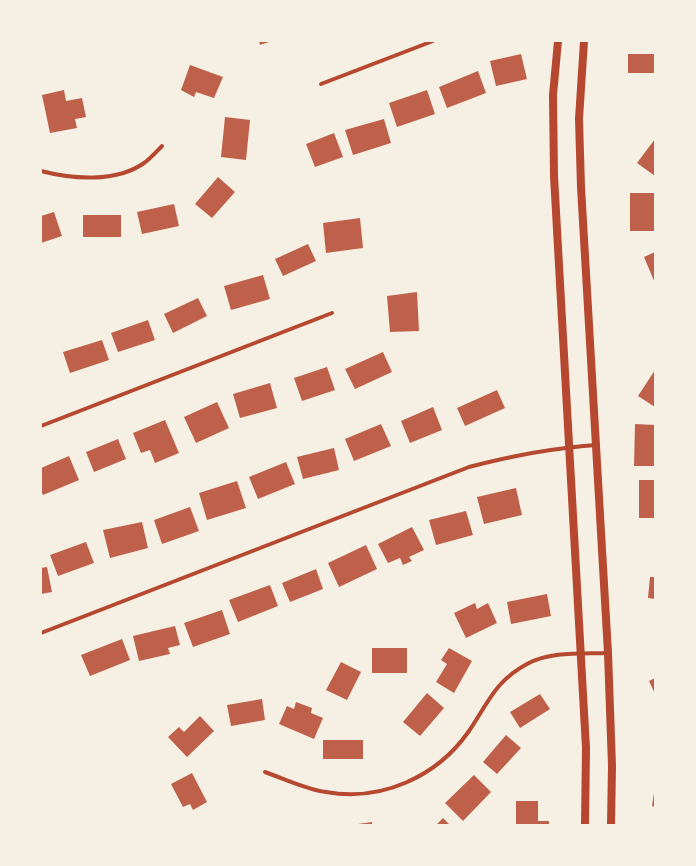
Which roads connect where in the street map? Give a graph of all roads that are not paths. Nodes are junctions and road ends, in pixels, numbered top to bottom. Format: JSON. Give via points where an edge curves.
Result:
{"nodes":[{"id":1,"x":433,"y":41,"type":"edge"},
{"id":2,"x":558,"y":41,"type":"edge"},
{"id":3,"x":584,"y":41,"type":"edge"},
{"id":4,"x":321,"y":84,"type":"dead end"},
{"id":5,"x":162,"y":146,"type":"dead end"},
{"id":6,"x":41,"y":171,"type":"edge"},
{"id":7,"x":332,"y":312,"type":"dead end"},
{"id":8,"x":41,"y":426,"type":"edge"},
{"id":9,"x":597,"y":445,"type":"junction"},
{"id":10,"x":568,"y":447,"type":"junction"},
{"id":11,"x":41,"y":632,"type":"edge"},
{"id":12,"x":608,"y":653,"type":"junction"},
{"id":13,"x":580,"y":654,"type":"junction"},
{"id":14,"x":265,"y":772,"type":"dead end"},
{"id":15,"x":585,"y":825,"type":"edge"},
{"id":16,"x":611,"y":825,"type":"edge"}],
"edges":[{"from":1,"to":4,"type":"street"},
{"from":2,"to":10,"type":"main road","via":[[554,146]]},
{"from":3,"to":9,"type":"main road","via":[[579,119],[581,187]]},
{"from":5,"to":6,"type":"street","via":[[143,164],[116,175],[78,177]]},
{"from":7,"to":8,"type":"street"},
{"from":9,"to":10,"type":"street"},
{"from":9,"to":12,"type":"main road"},
{"from":10,"to":11,"type":"street","via":[[505,457],[469,467]]},
{"from":10,"to":13,"type":"main road"},
{"from":12,"to":13,"type":"street"},
{"from":12,"to":16,"type":"main road","via":[[612,766]]},
{"from":13,"to":14,"type":"street","via":[[543,657],[513,672],[493,692],[462,740],[444,759],[410,782],[376,792],[341,794],[314,790]]},
{"from":13,"to":15,"type":"main road","via":[[586,748]]}]}
